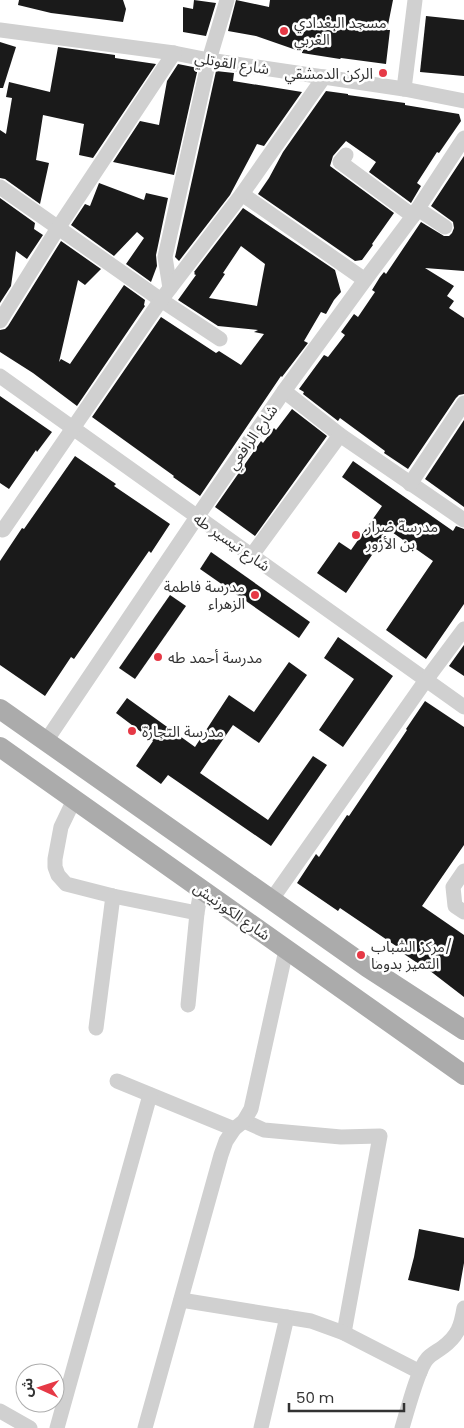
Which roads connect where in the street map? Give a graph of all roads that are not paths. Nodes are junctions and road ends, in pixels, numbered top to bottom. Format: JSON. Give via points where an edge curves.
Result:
{"nodes":[{"id":1,"x":227,"y":0,"type":"edge"},
{"id":2,"x":415,"y":0,"type":"edge"},
{"id":3,"x":0,"y":30,"type":"edge"},
{"id":4,"x":174,"y":53,"type":"junction"},
{"id":5,"x":209,"y":60,"type":"junction"},
{"id":6,"x":324,"y":78,"type":"junction"},
{"id":7,"x":404,"y":89,"type":"junction"},
{"id":8,"x":464,"y":101,"type":"edge"},
{"id":9,"x":464,"y":138,"type":"edge"},
{"id":10,"x":346,"y":155,"type":"dead end"},
{"id":11,"x":0,"y":187,"type":"edge"},
{"id":12,"x":242,"y":194,"type":"junction"},
{"id":13,"x":415,"y":212,"type":"junction"},
{"id":14,"x":445,"y":227,"type":"dead end"},
{"id":15,"x":58,"y":228,"type":"junction"},
{"id":16,"x":365,"y":280,"type":"junction"},
{"id":17,"x":165,"y":294,"type":"junction"},
{"id":18,"x":0,"y":321,"type":"edge"},
{"id":19,"x":220,"y":339,"type":"dead end"},
{"id":20,"x":0,"y":376,"type":"edge"},
{"id":21,"x":284,"y":391,"type":"junction"},
{"id":22,"x":464,"y":404,"type":"edge"},
{"id":23,"x":73,"y":427,"type":"junction"},
{"id":24,"x":340,"y":435,"type":"junction"},
{"id":25,"x":410,"y":484,"type":"junction"},
{"id":26,"x":197,"y":517,"type":"junction"},
{"id":27,"x":464,"y":520,"type":"edge"},
{"id":28,"x":3,"y":530,"type":"dead end"},
{"id":29,"x":252,"y":556,"type":"junction"},
{"id":30,"x":464,"y":629,"type":"edge"},
{"id":31,"x":426,"y":680,"type":"junction"},
{"id":32,"x":464,"y":707,"type":"edge"},
{"id":33,"x":0,"y":709,"type":"edge"},
{"id":34,"x":46,"y":741,"type":"junction"},
{"id":35,"x":0,"y":747,"type":"edge"},
{"id":36,"x":74,"y":800,"type":"junction"},
{"id":37,"x":464,"y":871,"type":"edge"},
{"id":38,"x":202,"y":890,"type":"junction"},
{"id":39,"x":113,"y":896,"type":"junction"},
{"id":40,"x":272,"y":899,"type":"junction"},
{"id":41,"x":464,"y":912,"type":"edge"},
{"id":42,"x":198,"y":913,"type":"junction"},
{"id":43,"x":286,"y":950,"type":"junction"},
{"id":44,"x":188,"y":1005,"type":"dead end"},
{"id":45,"x":96,"y":1028,"type":"dead end"},
{"id":46,"x":464,"y":1030,"type":"edge"},
{"id":47,"x":464,"y":1075,"type":"edge"},
{"id":48,"x":117,"y":1081,"type":"dead end"},
{"id":49,"x":150,"y":1095,"type":"junction"},
{"id":50,"x":239,"y":1125,"type":"junction"},
{"id":51,"x":181,"y":1300,"type":"junction"},
{"id":52,"x":464,"y":1308,"type":"edge"},
{"id":53,"x":287,"y":1317,"type":"junction"},
{"id":54,"x":344,"y":1333,"type":"junction"},
{"id":55,"x":420,"y":1372,"type":"junction"},
{"id":56,"x":0,"y":1411,"type":"edge"},
{"id":57,"x":30,"y":1428,"type":"edge"},
{"id":58,"x":58,"y":1428,"type":"edge"},
{"id":59,"x":145,"y":1428,"type":"edge"},
{"id":60,"x":261,"y":1428,"type":"edge"},
{"id":61,"x":402,"y":1428,"type":"edge"}],
"edges":[{"from":1,"to":5,"type":"street"},
{"from":2,"to":7,"type":"street"},
{"from":3,"to":4,"type":"street","name":"شارع القوتلي"},
{"from":4,"to":5,"type":"street","name":"شارع القوتلي"},
{"from":4,"to":15,"type":"street"},
{"from":5,"to":6,"type":"street","name":"شارع القوتلي"},
{"from":5,"to":17,"type":"street","via":[[165,257]]},
{"from":6,"to":7,"type":"street","name":"شارع القوتلي"},
{"from":6,"to":12,"type":"street"},
{"from":7,"to":8,"type":"street","name":"شارع القوتلي"},
{"from":9,"to":13,"type":"street","name":"شارع الرافعي"},
{"from":10,"to":13,"type":"street","via":[[340,162]]},
{"from":11,"to":15,"type":"street"},
{"from":12,"to":16,"type":"street"},
{"from":12,"to":17,"type":"street"},
{"from":13,"to":14,"type":"street"},
{"from":13,"to":16,"type":"street","name":"شارع الرافعي"},
{"from":15,"to":17,"type":"street"},
{"from":15,"to":18,"type":"street"},
{"from":16,"to":21,"type":"street","name":"شارع الرافعي"},
{"from":17,"to":19,"type":"street"},
{"from":17,"to":23,"type":"street"},
{"from":20,"to":23,"type":"street","name":"شارع تيسير طه"},
{"from":21,"to":24,"type":"street"},
{"from":21,"to":26,"type":"street","name":"شارع الرافعي"},
{"from":22,"to":25,"type":"street"},
{"from":23,"to":26,"type":"street","name":"شارع تيسير طه"},
{"from":23,"to":28,"type":"street"},
{"from":24,"to":25,"type":"street"},
{"from":24,"to":29,"type":"street"},
{"from":25,"to":27,"type":"street"},
{"from":26,"to":29,"type":"street","name":"شارع تيسير طه"},
{"from":26,"to":34,"type":"street","name":"شارع الرافعي"},
{"from":29,"to":31,"type":"street","name":"شارع تيسير طه"},
{"from":30,"to":31,"type":"street"},
{"from":31,"to":32,"type":"street","name":"شارع تيسير طه"},
{"from":31,"to":40,"type":"street"},
{"from":33,"to":34,"type":"main road"},
{"from":34,"to":40,"type":"main road"},
{"from":35,"to":36,"type":"main road","name":"شارع الكورنيش"},
{"from":36,"to":38,"type":"main road","name":"شارع الكورنيش"},
{"from":36,"to":39,"type":"street","via":[[61,827],[55,867],[58,875],[66,884]]},
{"from":37,"to":41,"type":"street","via":[[453,887],[455,906]]},
{"from":38,"to":42,"type":"street"},
{"from":38,"to":43,"type":"main road","name":"شارع الكورنيش"},
{"from":39,"to":42,"type":"street"},
{"from":39,"to":45,"type":"street"},
{"from":40,"to":46,"type":"main road"},
{"from":42,"to":44,"type":"street"},
{"from":43,"to":47,"type":"main road","name":"شارع الكورنيش"},
{"from":43,"to":50,"type":"street","via":[[251,1109]]},
{"from":48,"to":49,"type":"street"},
{"from":49,"to":50,"type":"street"},
{"from":49,"to":58,"type":"street"},
{"from":50,"to":51,"type":"street","via":[[226,1141],[221,1156]]},
{"from":50,"to":54,"type":"street","via":[[342,1137],[380,1136]]},
{"from":51,"to":53,"type":"street"},
{"from":51,"to":59,"type":"street"},
{"from":52,"to":55,"type":"street","via":[[456,1336],[427,1358]]},
{"from":53,"to":54,"type":"street"},
{"from":53,"to":60,"type":"street"},
{"from":54,"to":55,"type":"street"},
{"from":55,"to":61,"type":"street"},
{"from":56,"to":57,"type":"street"}]}
